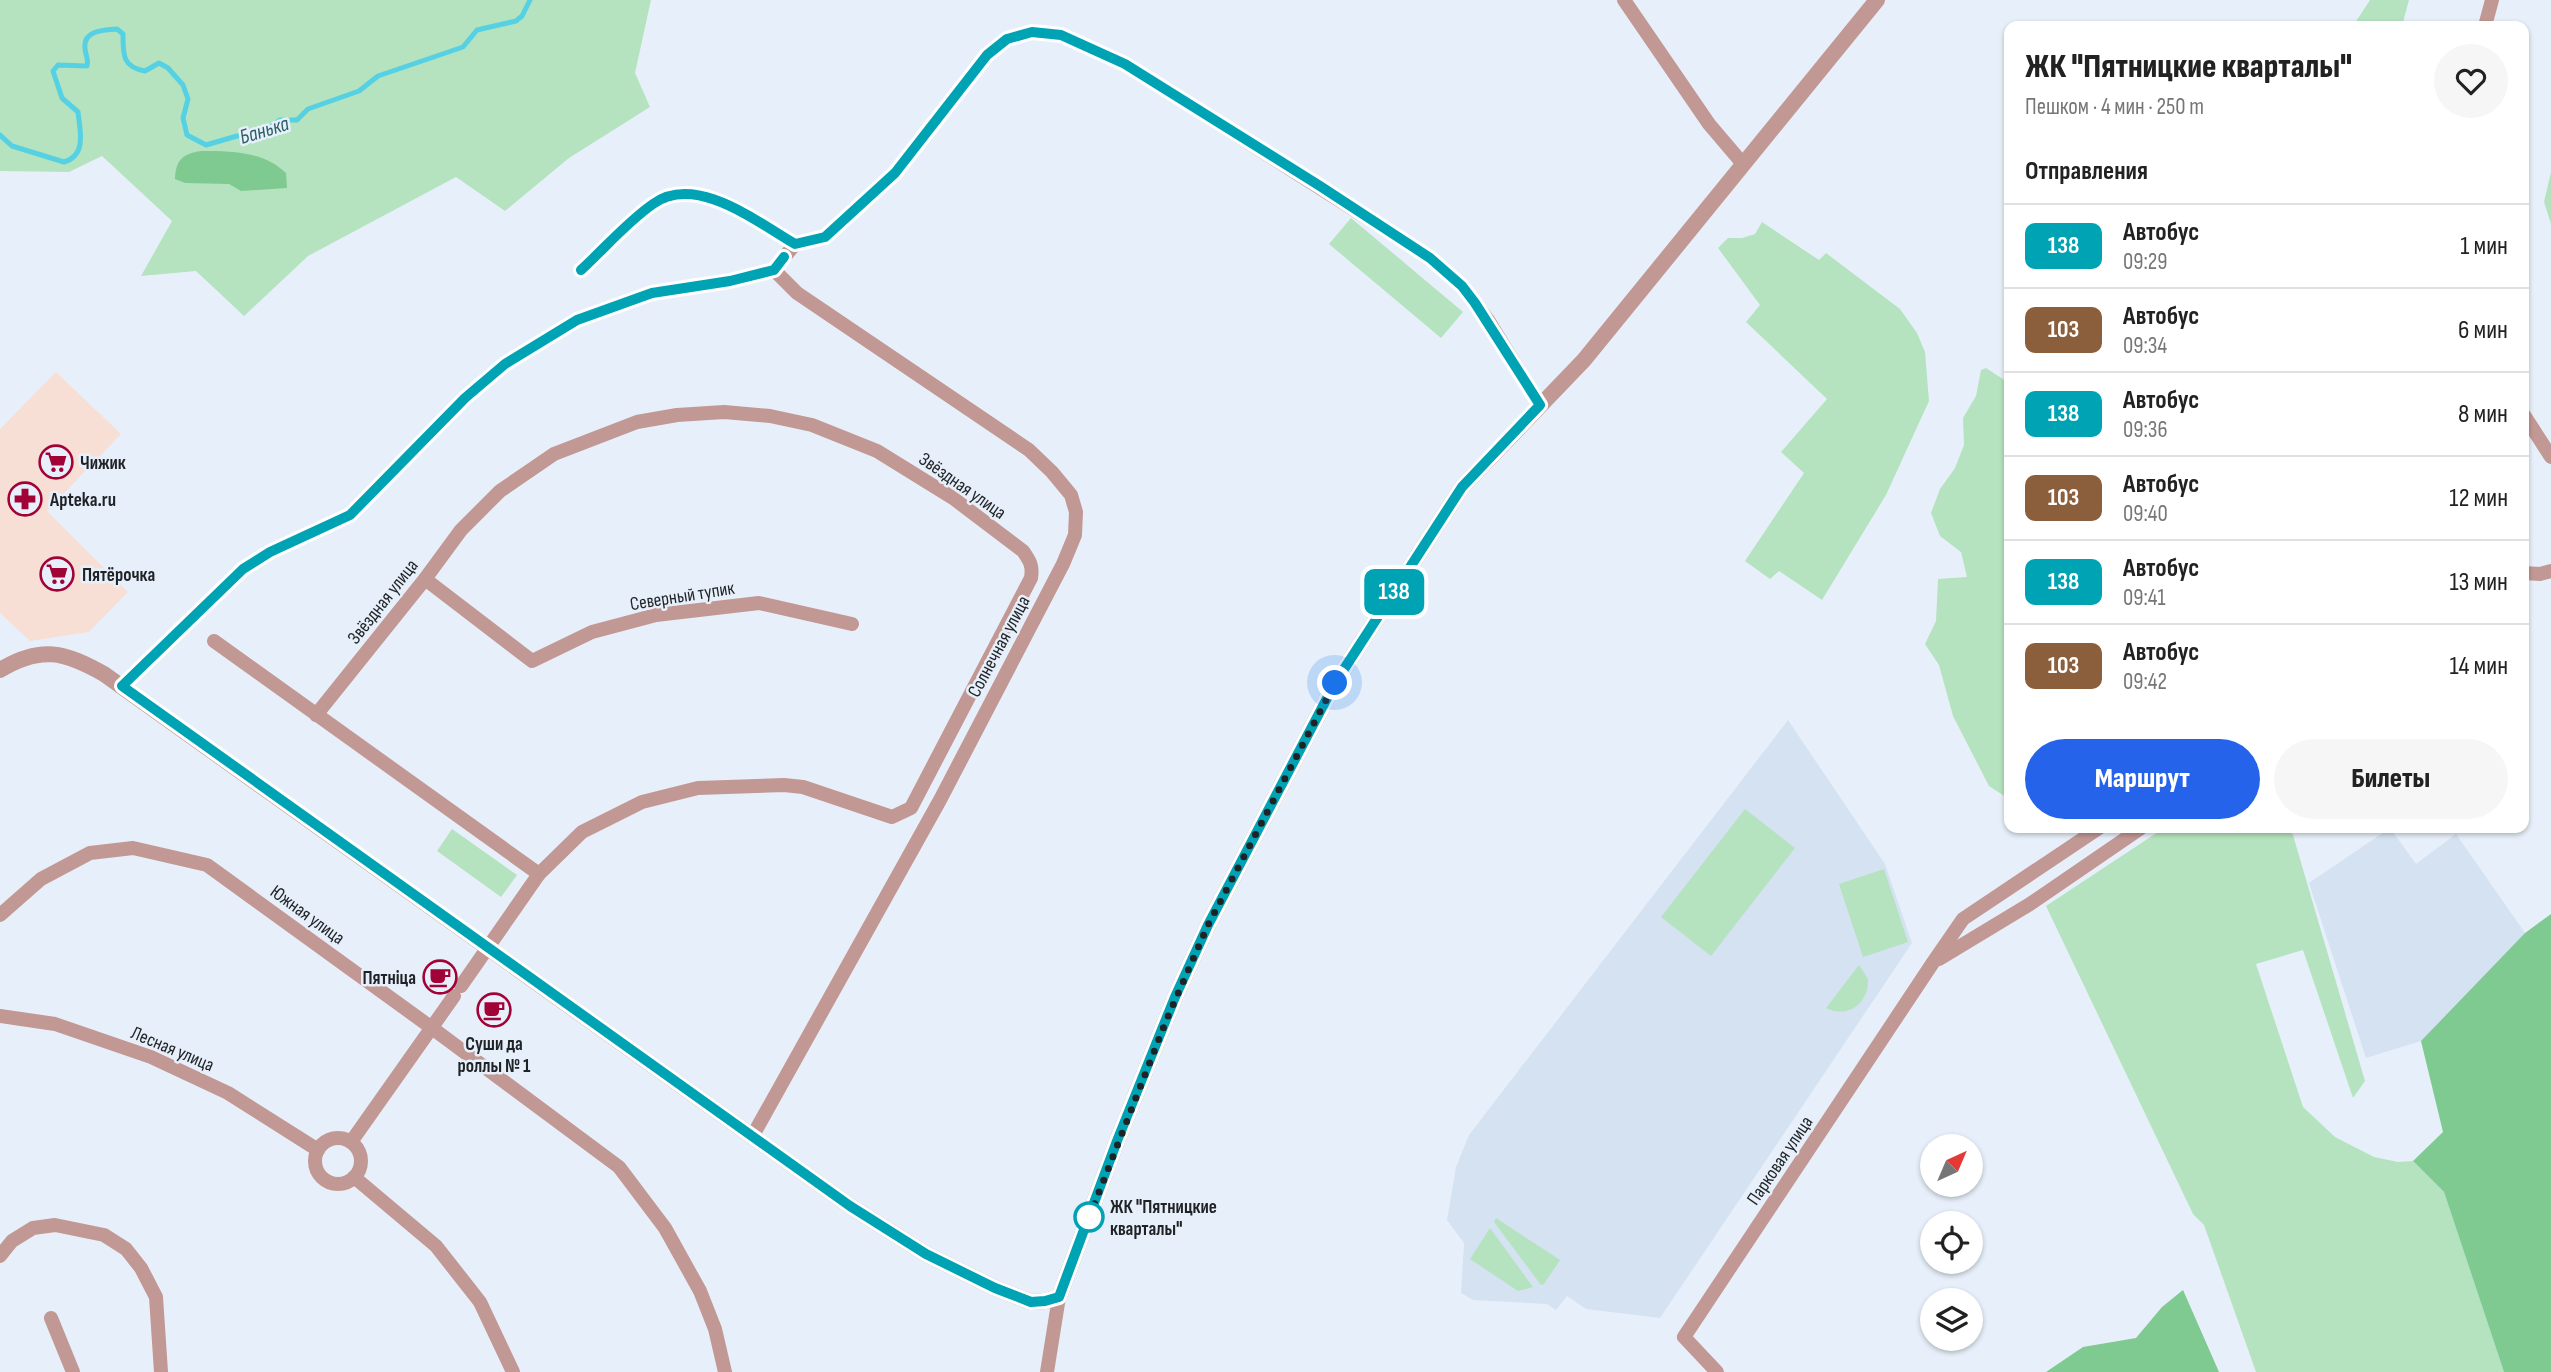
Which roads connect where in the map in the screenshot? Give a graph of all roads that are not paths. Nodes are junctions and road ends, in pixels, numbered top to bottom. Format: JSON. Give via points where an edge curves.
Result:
{"nodes":[{"id":1,"x":1625,"y":0,"type":"edge"},
{"id":2,"x":1877,"y":0,"type":"edge"},
{"id":3,"x":2492,"y":0,"type":"edge"},
{"id":4,"x":2486,"y":21,"type":"edge"},
{"id":5,"x":1743,"y":164,"type":"junction"},
{"id":6,"x":795,"y":244,"type":"junction"},
{"id":7,"x":581,"y":270,"type":"dead end"},
{"id":8,"x":774,"y":270,"type":"junction"},
{"id":9,"x":1540,"y":405,"type":"junction"},
{"id":10,"x":2529,"y":423,"type":"edge"},
{"id":11,"x":2551,"y":457,"type":"edge"},
{"id":12,"x":2551,"y":571,"type":"edge"},
{"id":13,"x":2529,"y":573,"type":"edge"},
{"id":14,"x":425,"y":579,"type":"junction"},
{"id":15,"x":852,"y":624,"type":"dead end"},
{"id":16,"x":214,"y":641,"type":"dead end"},
{"id":17,"x":0,"y":670,"type":"edge"},
{"id":18,"x":122,"y":686,"type":"junction"},
{"id":19,"x":316,"y":715,"type":"junction"},
{"id":20,"x":2092,"y":833,"type":"edge"},
{"id":21,"x":2134,"y":833,"type":"edge"},
{"id":22,"x":539,"y":874,"type":"junction"},
{"id":23,"x":0,"y":915,"type":"edge"},
{"id":24,"x":488,"y":947,"type":"junction"},
{"id":25,"x":1932,"y":964,"type":"junction"},
{"id":26,"x":0,"y":1016,"type":"edge"},
{"id":27,"x":432,"y":1028,"type":"junction"},
{"id":28,"x":752,"y":1137,"type":"junction"},
{"id":29,"x":351,"y":1142,"type":"junction"},
{"id":30,"x":318,"y":1150,"type":"junction"},
{"id":31,"x":354,"y":1177,"type":"junction"},
{"id":32,"x":0,"y":1256,"type":"edge"},
{"id":33,"x":1059,"y":1297,"type":"junction"},
{"id":34,"x":51,"y":1318,"type":"dead end"},
{"id":35,"x":73,"y":1372,"type":"edge"},
{"id":36,"x":161,"y":1372,"type":"edge"},
{"id":37,"x":513,"y":1372,"type":"edge"},
{"id":38,"x":725,"y":1372,"type":"edge"},
{"id":39,"x":1047,"y":1372,"type":"edge"},
{"id":40,"x":1717,"y":1372,"type":"edge"}],
"edges":[{"from":1,"to":5,"type":"street","via":[[1709,124]]},
{"from":2,"to":5,"type":"street"},
{"from":3,"to":4,"type":"street"},
{"from":5,"to":9,"type":"street","via":[[1584,360]]},
{"from":6,"to":7,"type":"street","via":[[710,197],[684,192],[654,202]]},
{"from":6,"to":8,"type":"street"},
{"from":6,"to":9,"type":"street","via":[[825,237],[895,173],[987,55],[1007,39],[1032,32],[1061,35],[1125,64],[1430,258],[1475,303]]},
{"from":8,"to":18,"type":"street","via":[[652,293],[577,320],[505,364],[465,398],[350,515],[243,569]]},
{"from":8,"to":28,"type":"street","name":"Солнечная улица","via":[[797,293],[1030,450],[1071,495],[1076,512],[1075,535],[1063,564],[940,800]]},
{"from":9,"to":33,"type":"street","via":[[1462,487],[1335,683],[1191,961]]},
{"from":10,"to":11,"type":"street"},
{"from":12,"to":13,"type":"street"},
{"from":14,"to":15,"type":"street","name":"Северный тупик","via":[[532,661],[592,632],[656,615],[759,603]]},
{"from":14,"to":19,"type":"street","name":"Звёздная улица"},
{"from":14,"to":22,"type":"street","name":"Звёздная улица","via":[[461,530],[500,491],[554,454],[637,422],[724,412],[796,421],[877,451],[953,498],[1023,551],[1033,568],[911,808],[891,817],[803,787],[784,785],[698,788],[642,802],[582,832]]},
{"from":16,"to":19,"type":"street"},
{"from":17,"to":18,"type":"street","via":[[34,655],[61,654]]},
{"from":18,"to":24,"type":"street"},
{"from":19,"to":22,"type":"street"},
{"from":20,"to":25,"type":"street","name":"Парковая улица","via":[[1964,919]]},
{"from":21,"to":25,"type":"street","name":"Парковая улица"},
{"from":22,"to":24,"type":"street"},
{"from":23,"to":27,"type":"street","name":"Южная улица","via":[[41,879],[90,853],[133,848],[207,865]]},
{"from":24,"to":27,"type":"street"},
{"from":24,"to":28,"type":"street"},
{"from":25,"to":40,"type":"street","name":"Парковая улица","via":[[1684,1337]]},
{"from":26,"to":30,"type":"street","name":"Лесная улица","via":[[55,1024],[151,1057],[228,1093]]},
{"from":27,"to":29,"type":"street"},
{"from":27,"to":38,"type":"street","name":"Южная улица","via":[[619,1167],[665,1228],[699,1290]]},
{"from":28,"to":33,"type":"street","via":[[926,1254],[1031,1302]]},
{"from":29,"to":30,"type":"street","via":[[334,1139]]},
{"from":29,"to":31,"type":"street","via":[[361,1161]]},
{"from":30,"to":31,"type":"street","via":[[316,1165],[325,1180],[342,1184]]},
{"from":31,"to":37,"type":"street","via":[[436,1246],[480,1302]]},
{"from":32,"to":36,"type":"street","via":[[12,1241],[33,1228],[55,1225],[104,1235],[126,1250],[156,1297]]},
{"from":33,"to":39,"type":"street"},
{"from":34,"to":35,"type":"street"}]}
